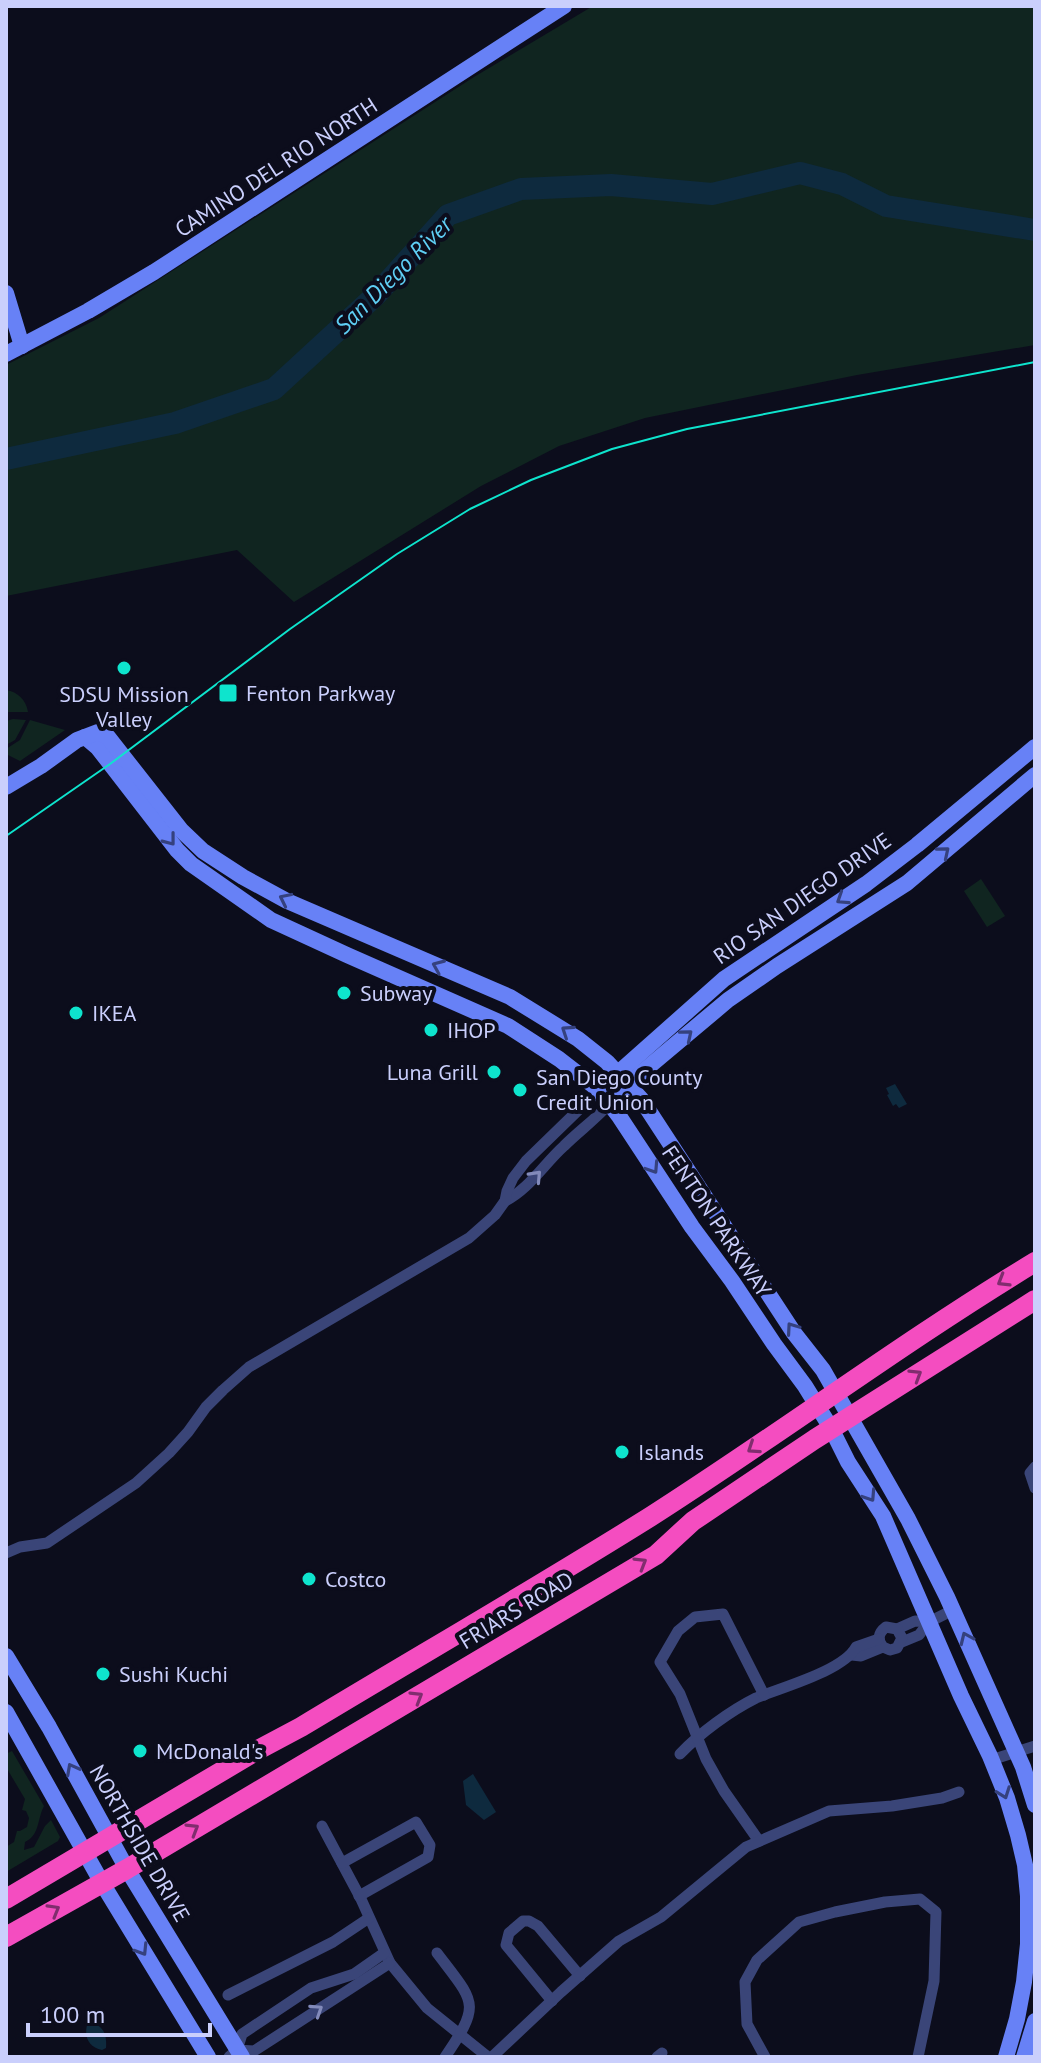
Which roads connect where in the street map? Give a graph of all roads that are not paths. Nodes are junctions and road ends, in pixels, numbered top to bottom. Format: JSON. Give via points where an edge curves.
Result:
{"nodes":[{"id":1,"x":564,"y":6,"type":"edge"},
{"id":2,"x":6,"y":293,"type":"edge"},
{"id":3,"x":22,"y":346,"type":"junction"},
{"id":4,"x":6,"y":354,"type":"edge"},
{"id":5,"x":85,"y":737,"type":"junction"},
{"id":6,"x":1035,"y":747,"type":"edge"},
{"id":7,"x":1035,"y":775,"type":"edge"},
{"id":8,"x":6,"y":787,"type":"edge"},
{"id":9,"x":131,"y":791,"type":"junction"},
{"id":10,"x":160,"y":802,"type":"junction"},
{"id":11,"x":893,"y":863,"type":"junction"},
{"id":12,"x":907,"y":883,"type":"junction"},
{"id":13,"x":623,"y":1080,"type":"junction"},
{"id":14,"x":604,"y":1096,"type":"junction"},
{"id":15,"x":505,"y":1201,"type":"junction"},
{"id":16,"x":1035,"y":1262,"type":"edge"},
{"id":17,"x":1035,"y":1300,"type":"edge"},
{"id":18,"x":836,"y":1392,"type":"junction"},
{"id":19,"x":818,"y":1405,"type":"junction"},
{"id":20,"x":850,"y":1416,"type":"junction"},
{"id":21,"x":831,"y":1428,"type":"junction"},
{"id":22,"x":1035,"y":1467,"type":"edge"},
{"id":23,"x":1035,"y":1488,"type":"edge"},
{"id":24,"x":6,"y":1553,"type":"edge"},
{"id":25,"x":953,"y":1610,"type":"junction"},
{"id":26,"x":929,"y":1622,"type":"junction"},
{"id":27,"x":897,"y":1629,"type":"junction"},
{"id":28,"x":902,"y":1642,"type":"junction"},
{"id":29,"x":881,"y":1643,"type":"junction"},
{"id":30,"x":6,"y":1656,"type":"edge"},
{"id":31,"x":978,"y":1666,"type":"junction"},
{"id":32,"x":954,"y":1678,"type":"junction"},
{"id":33,"x":764,"y":1695,"type":"junction"},
{"id":34,"x":6,"y":1712,"type":"edge"},
{"id":35,"x":697,"y":1736,"type":"junction"},
{"id":36,"x":1035,"y":1746,"type":"edge"},
{"id":37,"x":1016,"y":1752,"type":"junction"},
{"id":38,"x":680,"y":1754,"type":"dead end"},
{"id":39,"x":991,"y":1760,"type":"junction"},
{"id":40,"x":959,"y":1792,"type":"dead end"},
{"id":41,"x":1035,"y":1805,"type":"edge"},
{"id":42,"x":322,"y":1826,"type":"dead end"},
{"id":43,"x":109,"y":1837,"type":"junction"},
{"id":44,"x":759,"y":1841,"type":"junction"},
{"id":45,"x":84,"y":1851,"type":"junction"},
{"id":46,"x":342,"y":1863,"type":"junction"},
{"id":47,"x":127,"y":1869,"type":"junction"},
{"id":48,"x":102,"y":1883,"type":"junction"},
{"id":49,"x":359,"y":1896,"type":"junction"},
{"id":50,"x":6,"y":1899,"type":"edge"},
{"id":51,"x":369,"y":1918,"type":"junction"},
{"id":52,"x":6,"y":1937,"type":"edge"},
{"id":53,"x":437,"y":1953,"type":"dead end"},
{"id":54,"x":387,"y":1958,"type":"junction"},
{"id":55,"x":580,"y":1976,"type":"junction"},
{"id":56,"x":337,"y":1978,"type":"junction"},
{"id":57,"x":347,"y":1990,"type":"junction"},
{"id":58,"x":228,"y":1995,"type":"dead end"},
{"id":59,"x":552,"y":2001,"type":"junction"},
{"id":60,"x":1035,"y":2021,"type":"edge"},
{"id":61,"x":459,"y":2035,"type":"junction"},
{"id":62,"x":236,"y":2055,"type":"edge"},
{"id":63,"x":208,"y":2057,"type":"edge"},
{"id":64,"x":445,"y":2057,"type":"edge"},
{"id":65,"x":490,"y":2057,"type":"edge"},
{"id":66,"x":765,"y":2057,"type":"edge"},
{"id":67,"x":918,"y":2057,"type":"edge"},
{"id":68,"x":1006,"y":2057,"type":"edge"},
{"id":69,"x":1024,"y":2057,"type":"edge"}],
"edges":[{"from":1,"to":3,"type":"street","name":"CAMINO DEL RIO NORTH","via":[[180,256]]},
{"from":2,"to":3,"type":"street"},
{"from":3,"to":4,"type":"street","name":"CAMINO DEL RIO NORTH"},
{"from":5,"to":8,"type":"street"},
{"from":5,"to":9,"type":"street","name":"FENTON PARKWAY"},
{"from":5,"to":10,"type":"street","name":"FENTON PARKWAY","via":[[98,732],[108,737]]},
{"from":6,"to":11,"type":"street","name":"RIO SAN DIEGO DRIVE"},
{"from":12,"to":7,"type":"street","name":"RIO SAN DIEGO DRIVE","one_way":true},
{"from":9,"to":10,"type":"street"},
{"from":9,"to":14,"type":"street","name":"FENTON PARKWAY","one_way":true,"via":[[191,864],[271,920],[508,1026]]},
{"from":13,"to":10,"type":"street","name":"FENTON PARKWAY","one_way":true,"via":[[578,1039],[510,997],[243,877],[203,851]]},
{"from":11,"to":12,"type":"street"},
{"from":11,"to":13,"type":"street","name":"RIO SAN DIEGO DRIVE","one_way":true,"via":[[724,979]]},
{"from":13,"to":12,"type":"street","name":"RIO SAN DIEGO DRIVE","one_way":true,"via":[[777,966]]},
{"from":13,"to":14,"type":"street","name":"RIO SAN DIEGO DRIVE"},
{"from":18,"to":13,"type":"street","name":"FENTON PARKWAY","one_way":true,"via":[[643,1102]]},
{"from":15,"to":14,"type":"street","one_way":true,"via":[[596,1118]]},
{"from":14,"to":15,"type":"street","via":[[526,1161]]},
{"from":14,"to":19,"type":"street","name":"FENTON PARKWAY","one_way":true},
{"from":15,"to":24,"type":"street","via":[[469,1238],[249,1367],[136,1483],[47,1543]]},
{"from":16,"to":18,"type":"highway","name":"FRIARS ROAD","one_way":true},
{"from":20,"to":17,"type":"highway","name":"FRIARS ROAD","one_way":true},
{"from":18,"to":19,"type":"highway","name":"FRIARS ROAD"},
{"from":18,"to":20,"type":"street","name":"FENTON PARKWAY"},
{"from":19,"to":21,"type":"street","name":"FENTON PARKWAY"},
{"from":19,"to":43,"type":"highway","name":"FRIARS ROAD","one_way":true,"via":[[649,1517]]},
{"from":20,"to":21,"type":"highway","name":"FRIARS ROAD"},
{"from":20,"to":25,"type":"street","name":"FENTON PARKWAY"},
{"from":21,"to":26,"type":"street","name":"FENTON PARKWAY","one_way":true,"via":[[883,1516]]},
{"from":47,"to":21,"type":"highway","name":"FRIARS ROAD","one_way":true,"via":[[656,1555],[693,1521]]},
{"from":22,"to":23,"type":"street","via":[[1030,1473]]},
{"from":25,"to":26,"type":"street"},
{"from":31,"to":25,"type":"street","name":"FENTON PARKWAY","one_way":true},
{"from":26,"to":27,"type":"street"},
{"from":26,"to":28,"type":"street","via":[[919,1635]]},
{"from":26,"to":32,"type":"street","name":"FENTON PARKWAY"},
{"from":27,"to":28,"type":"street"},
{"from":27,"to":29,"type":"street","via":[[886,1627]]},
{"from":28,"to":29,"type":"street","via":[[894,1650]]},
{"from":29,"to":33,"type":"street"},
{"from":43,"to":30,"type":"street","name":"NORTHSIDE DRIVE","one_way":true},
{"from":31,"to":32,"type":"street"},
{"from":31,"to":37,"type":"street","name":"FENTON PARKWAY"},
{"from":32,"to":39,"type":"street","name":"FENTON PARKWAY"},
{"from":33,"to":35,"type":"street"},
{"from":33,"to":35,"type":"street","via":[[723,1614],[695,1617],[678,1631],[660,1662]]},
{"from":34,"to":45,"type":"street"},
{"from":35,"to":38,"type":"street"},
{"from":35,"to":44,"type":"street","via":[[724,1791]]},
{"from":36,"to":37,"type":"street"},
{"from":37,"to":39,"type":"street"},
{"from":37,"to":41,"type":"street","name":"FENTON PARKWAY"},
{"from":39,"to":68,"type":"street","name":"FENTON PARKWAY","one_way":true,"via":[[1018,1835],[1028,1896],[1024,1982]]},
{"from":40,"to":44,"type":"street","via":[[892,1806],[829,1811]]},
{"from":42,"to":46,"type":"street"},
{"from":43,"to":45,"type":"highway","name":"FRIARS ROAD"},
{"from":43,"to":47,"type":"street","name":"NORTHSIDE DRIVE"},
{"from":44,"to":55,"type":"street","via":[[661,1917],[619,1941]]},
{"from":45,"to":48,"type":"street"},
{"from":45,"to":50,"type":"highway","name":"FRIARS ROAD"},
{"from":46,"to":49,"type":"street"},
{"from":46,"to":49,"type":"street","via":[[416,1822],[430,1845],[428,1857]]},
{"from":47,"to":48,"type":"highway","name":"FRIARS ROAD"},
{"from":47,"to":62,"type":"street","name":"NORTHSIDE DRIVE"},
{"from":52,"to":48,"type":"highway","name":"FRIARS ROAD","one_way":true},
{"from":48,"to":63,"type":"street","one_way":true},
{"from":49,"to":51,"type":"street"},
{"from":51,"to":54,"type":"street"},
{"from":51,"to":58,"type":"street"},
{"from":53,"to":61,"type":"street","via":[[471,2004]]},
{"from":54,"to":56,"type":"street"},
{"from":54,"to":57,"type":"street"},
{"from":54,"to":61,"type":"street","via":[[427,2008]]},
{"from":55,"to":59,"type":"street"},
{"from":55,"to":59,"type":"street","via":[[538,1926],[523,1921],[509,1933],[506,1945]]},
{"from":56,"to":57,"type":"street","via":[[344,1979]]},
{"from":56,"to":62,"type":"street","via":[[311,1988],[242,2034]]},
{"from":62,"to":57,"type":"street","one_way":true,"via":[[254,2051]]},
{"from":59,"to":65,"type":"street"},
{"from":60,"to":69,"type":"street"},
{"from":61,"to":64,"type":"street"},
{"from":61,"to":65,"type":"street"},
{"from":66,"to":67,"type":"street","via":[[747,2024],[745,1982],[757,1960],[799,1922],[920,1899],[936,1912],[934,1981]]}]}
